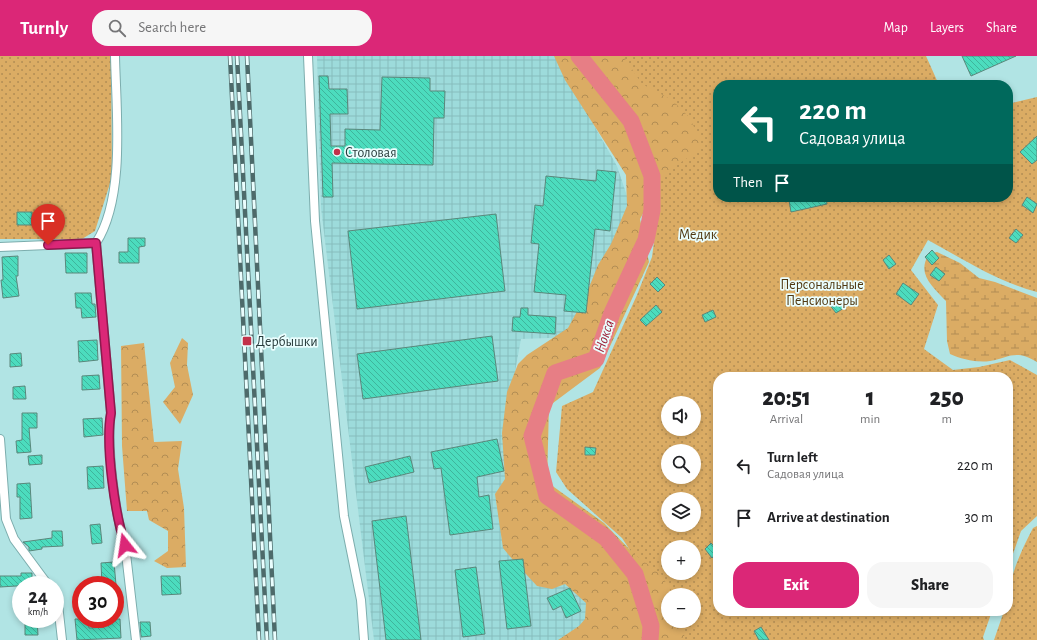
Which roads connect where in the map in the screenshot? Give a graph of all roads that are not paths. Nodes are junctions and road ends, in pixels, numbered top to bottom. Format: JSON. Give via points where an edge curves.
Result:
{"nodes":[{"id":1,"x":115,"y":56,"type":"edge"},
{"id":2,"x":308,"y":56,"type":"edge"},
{"id":3,"x":96,"y":243,"type":"junction"},
{"id":4,"x":0,"y":247,"type":"edge"},
{"id":5,"x":0,"y":440,"type":"edge"},
{"id":6,"x":1,"y":480,"type":"edge"},
{"id":7,"x":42,"y":576,"type":"edge"},
{"id":8,"x":61,"y":628,"type":"edge"},
{"id":9,"x":62,"y":640,"type":"edge"},
{"id":10,"x":136,"y":640,"type":"edge"},
{"id":11,"x":364,"y":640,"type":"edge"}],
"edges":[{"from":1,"to":3,"type":"street","via":[[117,177],[107,223]]},
{"from":2,"to":11,"type":"street","via":[[315,221],[344,516],[361,600]]},
{"from":3,"to":4,"type":"street"},
{"from":3,"to":10,"type":"street","via":[[111,413],[111,462],[120,531],[125,545]]},
{"from":5,"to":6,"type":"street"},
{"from":6,"to":7,"type":"street","via":[[10,531]]},
{"from":8,"to":9,"type":"street"}]}
